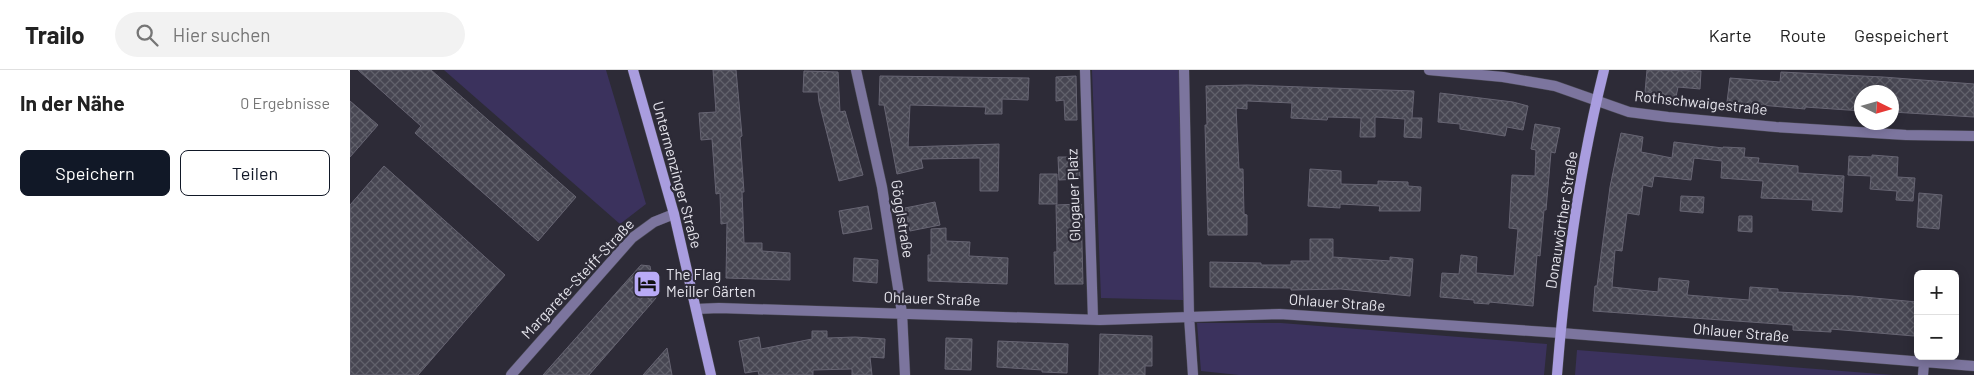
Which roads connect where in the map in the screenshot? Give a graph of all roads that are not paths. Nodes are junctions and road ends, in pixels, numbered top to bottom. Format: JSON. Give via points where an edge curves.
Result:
{"nodes":[{"id":1,"x":633,"y":70,"type":"edge"},
{"id":2,"x":856,"y":70,"type":"edge"},
{"id":3,"x":1085,"y":70,"type":"edge"},
{"id":4,"x":1184,"y":70,"type":"edge"},
{"id":5,"x":1429,"y":70,"type":"edge"},
{"id":6,"x":1604,"y":70,"type":"edge"},
{"id":7,"x":1596,"y":101,"type":"junction"},
{"id":8,"x":1974,"y":136,"type":"edge"},
{"id":9,"x":674,"y":214,"type":"junction"},
{"id":10,"x":696,"y":309,"type":"junction"},
{"id":11,"x":902,"y":313,"type":"junction"},
{"id":12,"x":1189,"y":316,"type":"junction"},
{"id":13,"x":1093,"y":319,"type":"junction"},
{"id":14,"x":1561,"y":333,"type":"junction"},
{"id":15,"x":1924,"y":363,"type":"junction"},
{"id":16,"x":1974,"y":366,"type":"edge"},
{"id":17,"x":511,"y":375,"type":"edge"},
{"id":18,"x":711,"y":375,"type":"edge"},
{"id":19,"x":905,"y":375,"type":"edge"},
{"id":20,"x":1193,"y":375,"type":"edge"},
{"id":21,"x":1556,"y":375,"type":"edge"},
{"id":22,"x":1923,"y":375,"type":"edge"}],
"edges":[{"from":1,"to":9,"type":"street","name":"Untermenzinger Straße"},
{"from":2,"to":11,"type":"street","name":"Gögglstraße","via":[[882,187]]},
{"from":3,"to":13,"type":"street","name":"Glogauer Platz"},
{"from":4,"to":12,"type":"street"},
{"from":5,"to":7,"type":"street","name":"Rothschwaigestraße","via":[[1555,86]]},
{"from":6,"to":7,"type":"street","name":"Donauwörther Straße"},
{"from":7,"to":8,"type":"street","name":"Rothschwaigestraße","via":[[1629,112],[1677,118],[1776,127]]},
{"from":7,"to":14,"type":"street","name":"Donauwörther Straße","via":[[1573,223]]},
{"from":9,"to":10,"type":"street","name":"Untermenzinger Straße"},
{"from":9,"to":17,"type":"street","name":"Margarete-Steiff-Straße","via":[[654,222],[632,238]]},
{"from":10,"to":11,"type":"street","name":"Ohlauer Straße"},
{"from":10,"to":18,"type":"street","name":"Untermenzinger Straße"},
{"from":11,"to":13,"type":"street","name":"Ohlauer Straße"},
{"from":11,"to":19,"type":"street","name":"Gögglstraße"},
{"from":12,"to":13,"type":"street","name":"Ohlauer Straße"},
{"from":12,"to":14,"type":"street","name":"Ohlauer Straße","via":[[1280,314]]},
{"from":12,"to":20,"type":"street"},
{"from":14,"to":15,"type":"street","name":"Ohlauer Straße"},
{"from":14,"to":21,"type":"street","name":"Donauwörther Straße"},
{"from":15,"to":16,"type":"street","name":"Ohlauer Straße"},
{"from":15,"to":22,"type":"street"}]}
